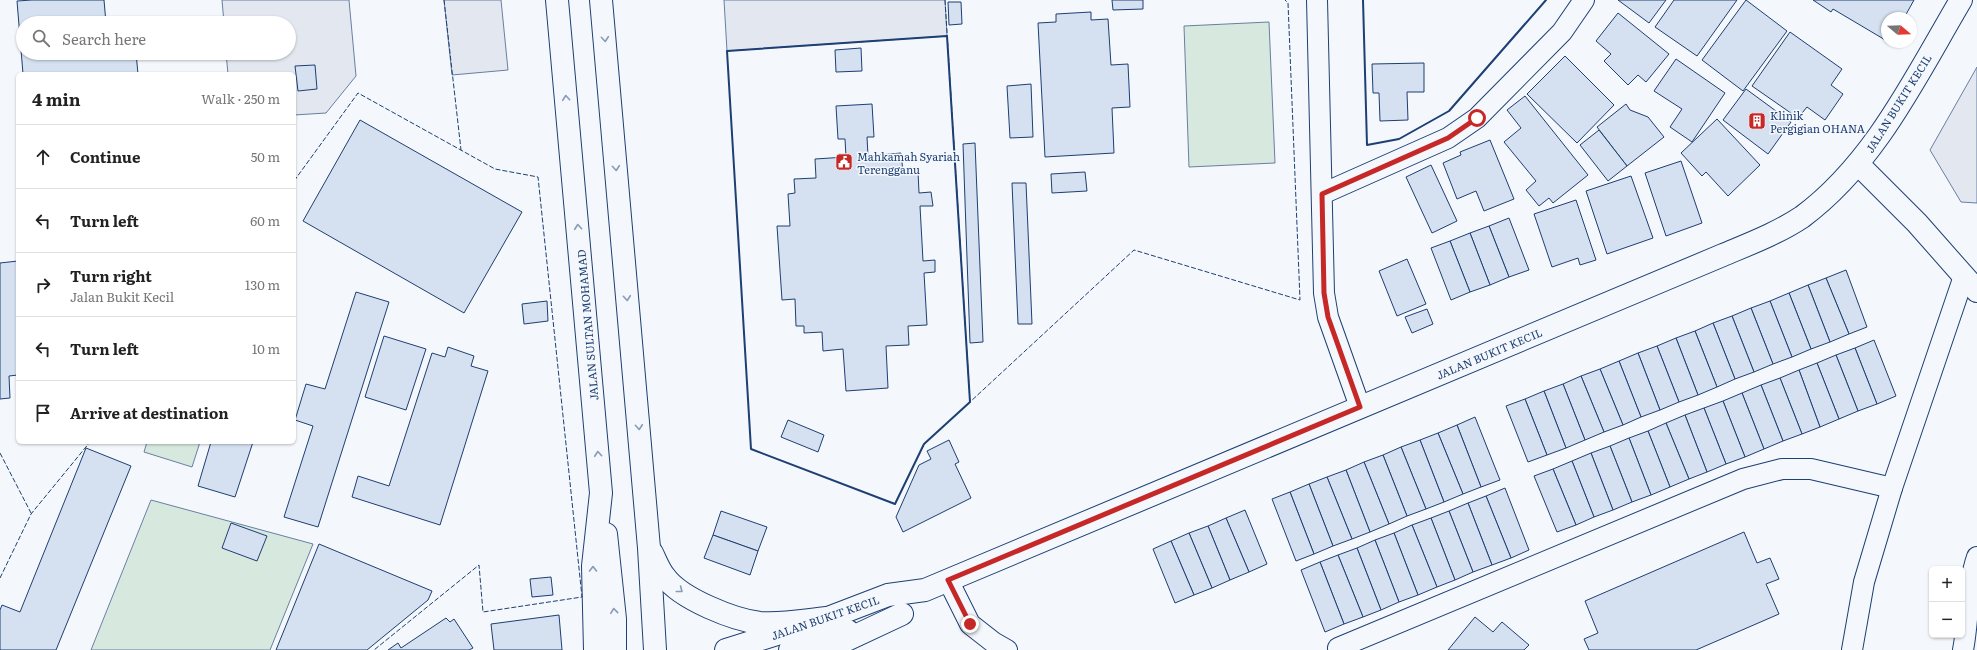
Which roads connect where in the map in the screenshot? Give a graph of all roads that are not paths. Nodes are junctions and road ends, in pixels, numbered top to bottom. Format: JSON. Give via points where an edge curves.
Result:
{"nodes":[{"id":1,"x":557,"y":0,"type":"edge"},
{"id":2,"x":602,"y":0,"type":"edge"},
{"id":3,"x":1317,"y":0,"type":"edge"},
{"id":4,"x":1584,"y":0,"type":"edge"},
{"id":5,"x":1961,"y":0,"type":"edge"},
{"id":6,"x":1858,"y":164,"type":"junction"},
{"id":7,"x":1322,"y":194,"type":"junction"},
{"id":8,"x":1971,"y":284,"type":"edge"},
{"id":9,"x":1360,"y":407,"type":"junction"},
{"id":10,"x":1892,"y":488,"type":"junction"},
{"id":11,"x":601,"y":493,"type":"junction"},
{"id":12,"x":649,"y":548,"type":"junction"},
{"id":13,"x":1977,"y":557,"type":"edge"},
{"id":14,"x":948,"y":580,"type":"junction"},
{"id":15,"x":925,"y":590,"type":"junction"},
{"id":16,"x":902,"y":614,"type":"junction"},
{"id":17,"x":828,"y":618,"type":"junction"},
{"id":18,"x":1338,"y":648,"type":"dead end"},
{"id":19,"x":595,"y":650,"type":"edge"},
{"id":20,"x":615,"y":650,"type":"edge"},
{"id":21,"x":655,"y":650,"type":"edge"},
{"id":22,"x":726,"y":650,"type":"edge"},
{"id":23,"x":790,"y":650,"type":"edge"},
{"id":24,"x":825,"y":650,"type":"edge"},
{"id":25,"x":1006,"y":650,"type":"edge"},
{"id":26,"x":1852,"y":650,"type":"edge"},
{"id":27,"x":1963,"y":650,"type":"edge"}],
"edges":[{"from":11,"to":1,"type":"main road","name":"JALAN SULTAN MOHAMAD","one_way":true},
{"from":2,"to":12,"type":"main road","one_way":true},
{"from":3,"to":7,"type":"street"},
{"from":4,"to":7,"type":"street","via":[[1562,32],[1477,118],[1448,138]]},
{"from":5,"to":6,"type":"main road","name":"JALAN BUKIT KECIL","via":[[1882,132]]},
{"from":6,"to":8,"type":"main road","via":[[1917,222]]},
{"from":6,"to":9,"type":"main road","name":"JALAN BUKIT KECIL","via":[[1822,201],[1776,232]]},
{"from":7,"to":9,"type":"street","via":[[1324,293],[1328,317]]},
{"from":8,"to":10,"type":"street"},
{"from":9,"to":14,"type":"main road","name":"JALAN BUKIT KECIL"},
{"from":10,"to":18,"type":"street","via":[[1811,469],[1782,469],[1743,479]]},
{"from":10,"to":26,"type":"street","via":[[1864,582]]},
{"from":19,"to":11,"type":"main road","name":"JALAN SULTAN MOHAMAD","one_way":true,"via":[[593,566]]},
{"from":20,"to":11,"type":"main road","one_way":true,"via":[[615,618]]},
{"from":12,"to":17,"type":"main road","one_way":true,"via":[[665,578],[683,594],[716,611],[760,623]]},
{"from":12,"to":21,"type":"main road"},
{"from":13,"to":27,"type":"street","via":[[1973,569]]},
{"from":14,"to":15,"type":"main road","name":"JALAN BUKIT KECIL"},
{"from":14,"to":25,"type":"street","via":[[970,624]]},
{"from":15,"to":16,"type":"main road","name":"JALAN BUKIT KECIL"},
{"from":15,"to":17,"type":"main road","name":"JALAN BUKIT KECIL","via":[[888,595]]},
{"from":16,"to":23,"type":"main road","name":"JALAN BUKIT KECIL"},
{"from":16,"to":24,"type":"main road"},
{"from":17,"to":22,"type":"main road","name":"JALAN BUKIT KECIL"}]}
